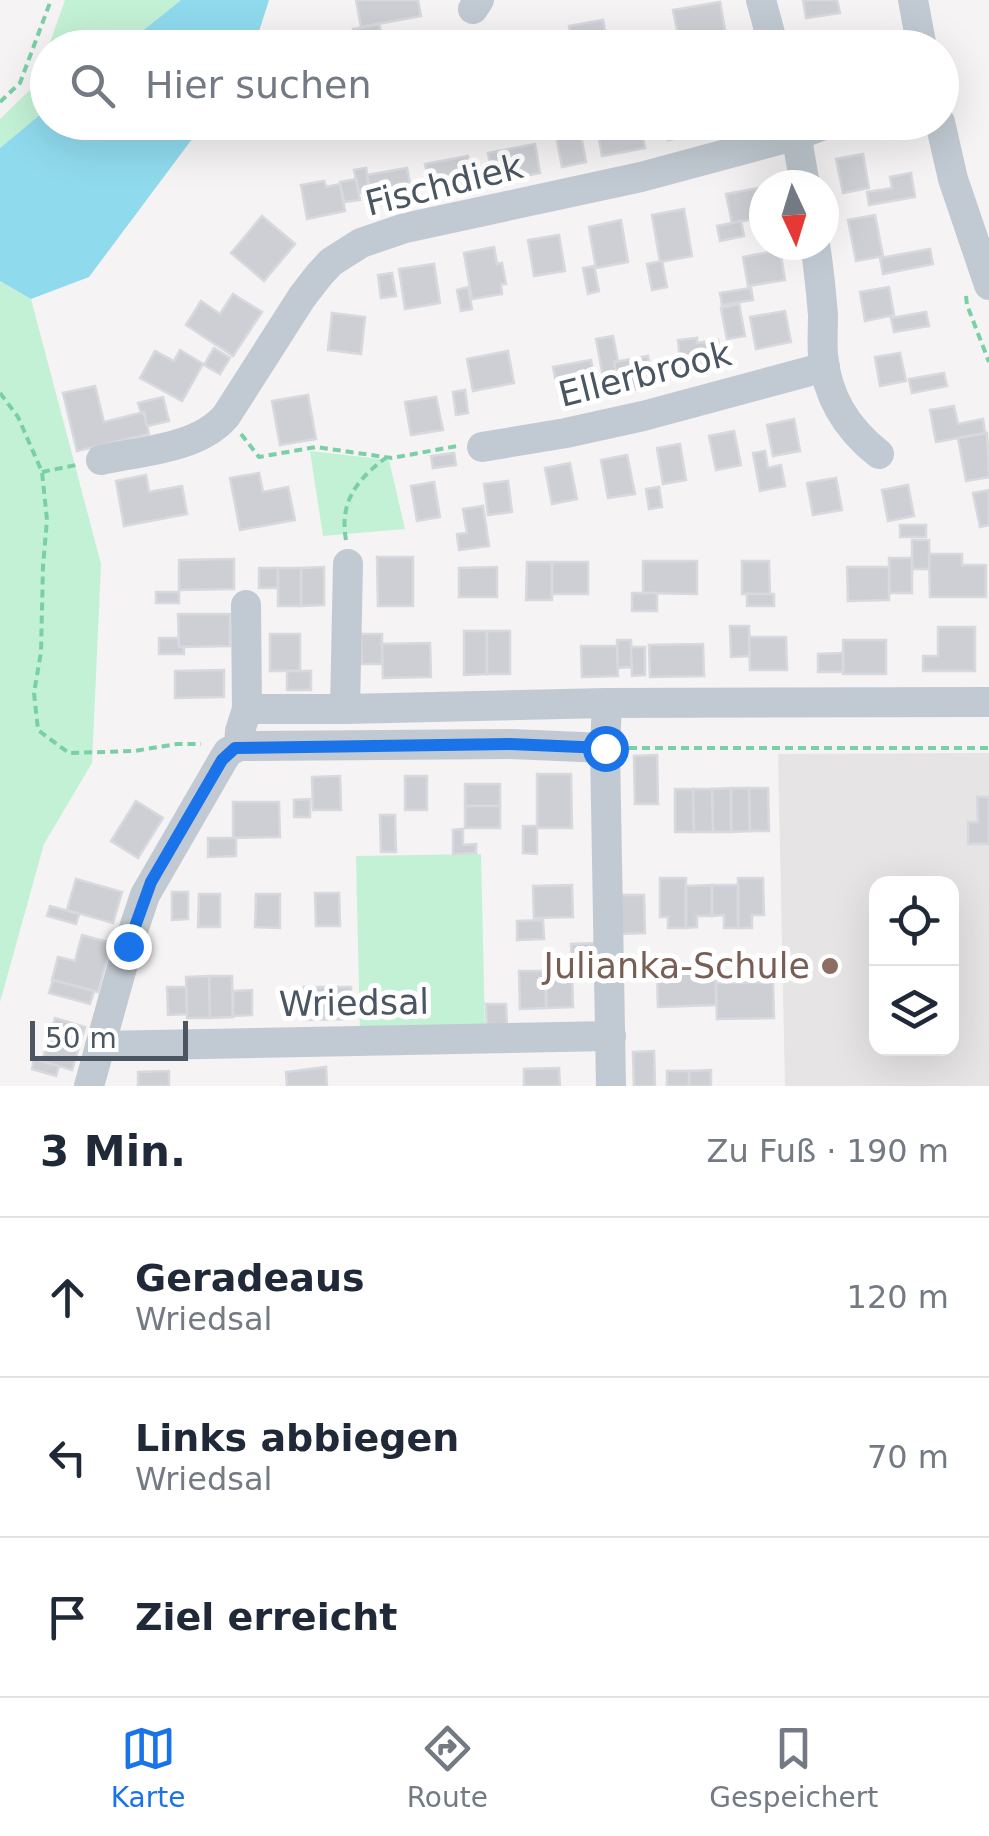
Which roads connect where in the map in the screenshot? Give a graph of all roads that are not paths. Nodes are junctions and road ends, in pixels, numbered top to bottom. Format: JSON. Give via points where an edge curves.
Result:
{"nodes":[{"id":1,"x":761,"y":0,"type":"edge"},
{"id":2,"x":913,"y":0,"type":"edge"},
{"id":3,"x":769,"y":30,"type":"edge"},
{"id":4,"x":919,"y":30,"type":"edge"},
{"id":5,"x":761,"y":140,"type":"edge"},
{"id":6,"x":797,"y":140,"type":"edge"},
{"id":7,"x":944,"y":140,"type":"edge"},
{"id":8,"x":802,"y":170,"type":"edge"},
{"id":9,"x":817,"y":260,"type":"edge"},
{"id":10,"x":989,"y":285,"type":"edge"},
{"id":11,"x":824,"y":367,"type":"junction"},
{"id":12,"x":482,"y":446,"type":"road end"},
{"id":13,"x":879,"y":454,"type":"dead end"},
{"id":14,"x":101,"y":460,"type":"road end"},
{"id":15,"x":348,"y":564,"type":"road end"},
{"id":16,"x":246,"y":604,"type":"dead end"},
{"id":17,"x":989,"y":702,"type":"edge"},
{"id":18,"x":607,"y":703,"type":"junction"},
{"id":19,"x":247,"y":709,"type":"junction"},
{"id":20,"x":345,"y":709,"type":"junction"},
{"id":21,"x":605,"y":748,"type":"junction"},
{"id":22,"x":234,"y":749,"type":"junction"},
{"id":23,"x":610,"y":1036,"type":"junction"},
{"id":24,"x":100,"y":1046,"type":"junction"},
{"id":25,"x":89,"y":1086,"type":"edge"},
{"id":26,"x":612,"y":1086,"type":"edge"}],
"edges":[{"from":1,"to":3,"type":"street"},
{"from":2,"to":4,"type":"street"},
{"from":5,"to":14,"type":"street","name":"Fischdiek","via":[[642,178],[360,243],[319,275],[214,429],[189,442]]},
{"from":6,"to":8,"type":"street"},
{"from":7,"to":10,"type":"street"},
{"from":9,"to":11,"type":"street"},
{"from":11,"to":12,"type":"street","name":"Ellerbrook","via":[[642,416]]},
{"from":11,"to":13,"type":"street","via":[[838,407],[857,437]]},
{"from":15,"to":20,"type":"street"},
{"from":16,"to":19,"type":"street"},
{"from":17,"to":18,"type":"street"},
{"from":18,"to":20,"type":"street"},
{"from":18,"to":21,"type":"street"},
{"from":19,"to":20,"type":"street"},
{"from":19,"to":22,"type":"street"},
{"from":21,"to":22,"type":"street"},
{"from":21,"to":23,"type":"street"},
{"from":22,"to":24,"type":"street","via":[[145,895]]},
{"from":23,"to":24,"type":"street","name":"Wriedsal"},
{"from":23,"to":26,"type":"street"},
{"from":24,"to":25,"type":"street"}]}
